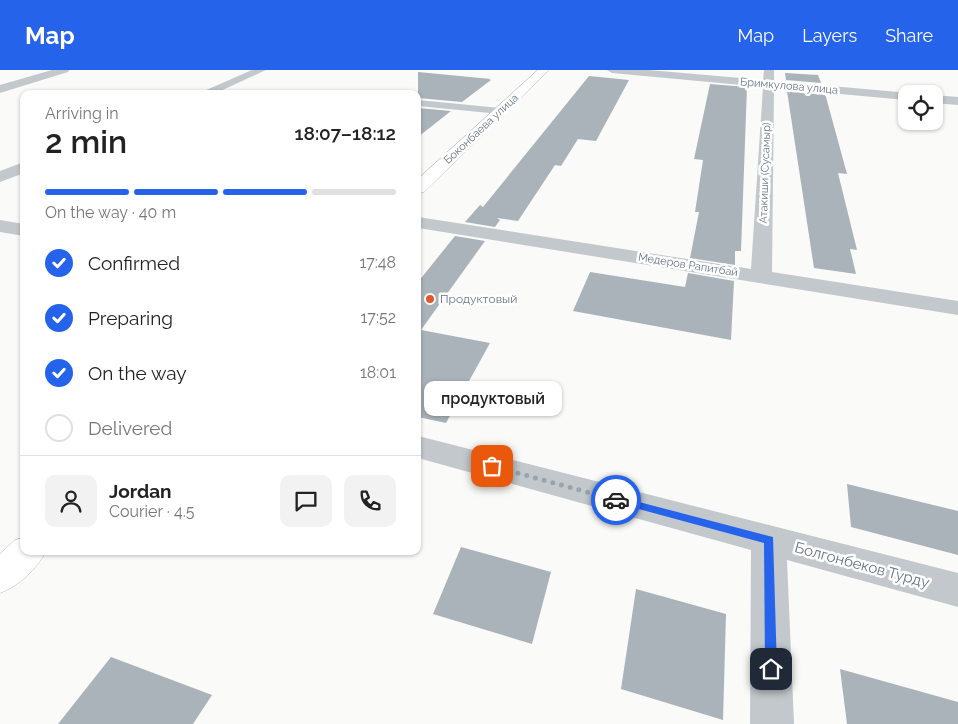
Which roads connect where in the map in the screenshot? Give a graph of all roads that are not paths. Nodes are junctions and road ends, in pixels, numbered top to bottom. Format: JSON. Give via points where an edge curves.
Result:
{"nodes":[{"id":1,"x":64,"y":70,"type":"edge"},
{"id":2,"x":261,"y":70,"type":"edge"},
{"id":3,"x":544,"y":70,"type":"edge"},
{"id":4,"x":612,"y":70,"type":"edge"},
{"id":5,"x":769,"y":77,"type":"edge"},
{"id":6,"x":0,"y":89,"type":"edge"},
{"id":7,"x":213,"y":90,"type":"edge"},
{"id":8,"x":898,"y":95,"type":"edge"},
{"id":9,"x":943,"y":99,"type":"edge"},
{"id":10,"x":958,"y":101,"type":"edge"},
{"id":11,"x":421,"y":103,"type":"edge"},
{"id":12,"x":500,"y":111,"type":"junction"},
{"id":13,"x":20,"y":169,"type":"edge"},
{"id":14,"x":0,"y":177,"type":"edge"},
{"id":15,"x":421,"y":185,"type":"edge"},
{"id":16,"x":421,"y":223,"type":"edge"},
{"id":17,"x":0,"y":226,"type":"edge"},
{"id":18,"x":20,"y":229,"type":"edge"},
{"id":19,"x":761,"y":276,"type":"junction"},
{"id":20,"x":958,"y":308,"type":"edge"},
{"id":21,"x":421,"y":448,"type":"edge"},
{"id":22,"x":769,"y":540,"type":"junction"},
{"id":23,"x":24,"y":555,"type":"edge"},
{"id":24,"x":0,"y":577,"type":"edge"},
{"id":25,"x":958,"y":590,"type":"edge"},
{"id":26,"x":772,"y":724,"type":"edge"}],
"edges":[{"from":1,"to":6,"type":"street"},
{"from":2,"to":7,"type":"street"},
{"from":3,"to":12,"type":"street","name":"Боконбаева улица"},
{"from":4,"to":5,"type":"street","name":"Бримкулова улица"},
{"from":5,"to":8,"type":"street","name":"Бримкулова улица"},
{"from":5,"to":19,"type":"street","name":"Атакиши (Сусамыр)"},
{"from":9,"to":10,"type":"street"},
{"from":11,"to":12,"type":"lane"},
{"from":12,"to":15,"type":"street","name":"Боконбаева улица"},
{"from":13,"to":14,"type":"street"},
{"from":16,"to":19,"type":"street","name":"Медеров Рапитбай"},
{"from":17,"to":18,"type":"street"},
{"from":19,"to":20,"type":"street","name":"Медеров Рапитбай"},
{"from":21,"to":22,"type":"street","name":"Болгонбеков Турду"},
{"from":22,"to":25,"type":"street","name":"Болгонбеков Турду"},
{"from":22,"to":26,"type":"street"},
{"from":23,"to":24,"type":"street"}]}
